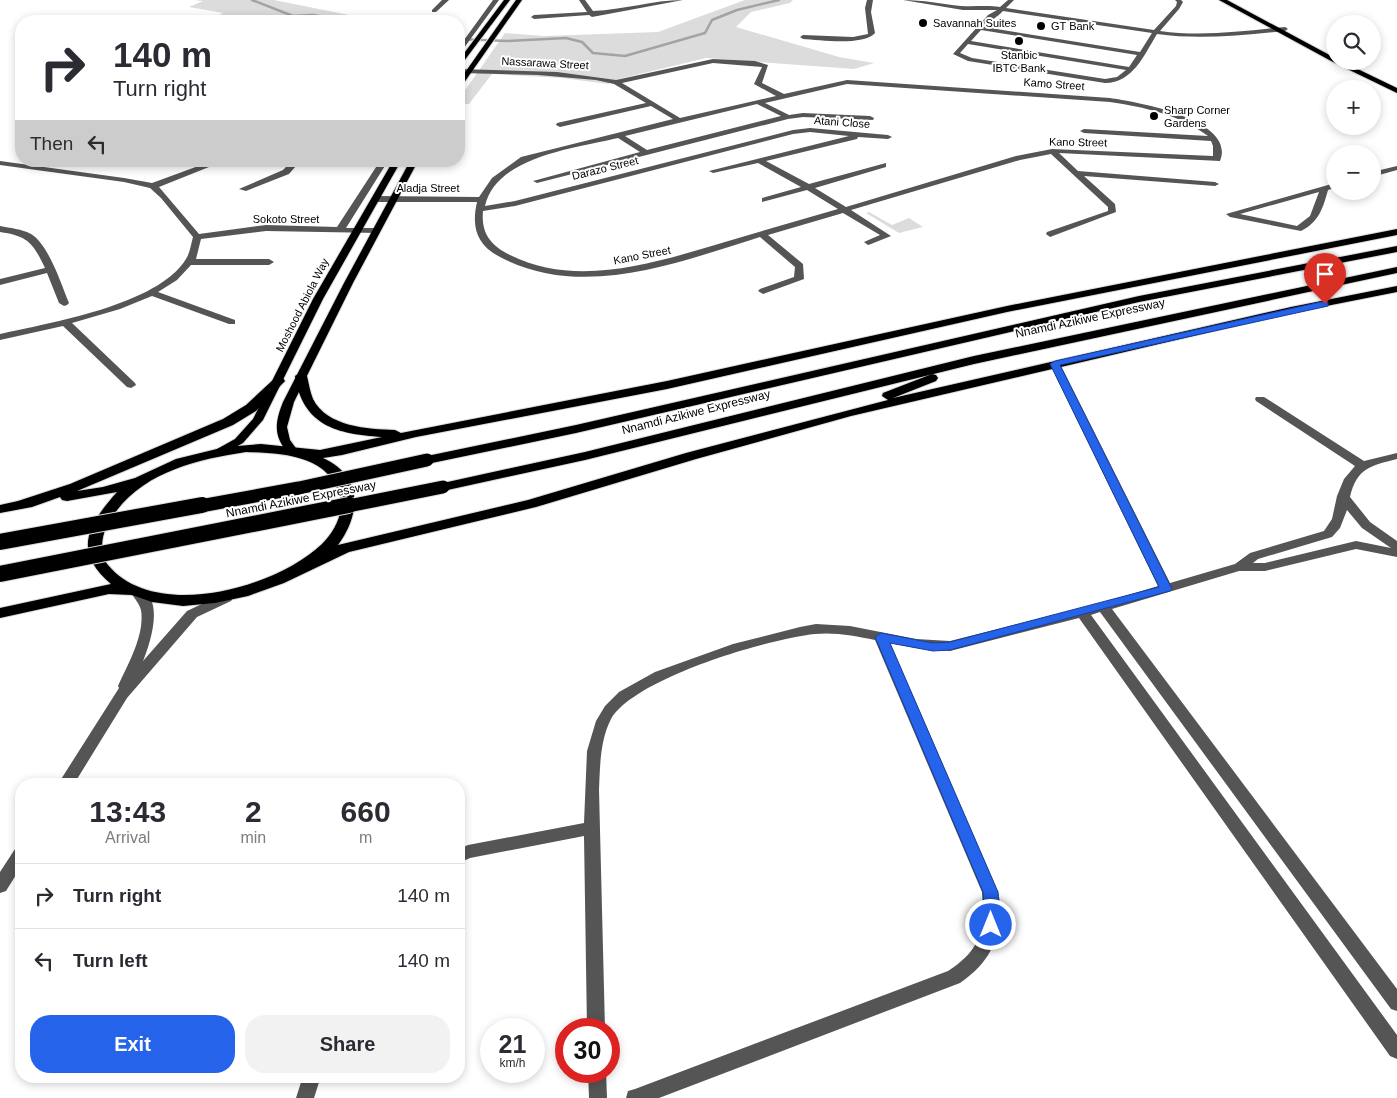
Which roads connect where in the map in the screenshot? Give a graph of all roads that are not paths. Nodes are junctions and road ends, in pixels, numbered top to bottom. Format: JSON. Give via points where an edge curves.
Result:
{"nodes":[{"id":1,"x":446,"y":0,"type":"edge"},
{"id":2,"x":496,"y":0,"type":"edge"},
{"id":3,"x":508,"y":0,"type":"edge"},
{"id":4,"x":519,"y":0,"type":"edge"},
{"id":5,"x":582,"y":0,"type":"edge"},
{"id":6,"x":680,"y":0,"type":"edge"},
{"id":7,"x":870,"y":0,"type":"edge"},
{"id":8,"x":906,"y":0,"type":"edge"},
{"id":9,"x":994,"y":0,"type":"edge"},
{"id":10,"x":1010,"y":0,"type":"edge"},
{"id":11,"x":1178,"y":0,"type":"edge"},
{"id":12,"x":1222,"y":0,"type":"edge"},
{"id":13,"x":1235,"y":0,"type":"edge"},
{"id":14,"x":985,"y":9,"type":"junction"},
{"id":15,"x":434,"y":11,"type":"dead end"},
{"id":16,"x":1000,"y":12,"type":"junction"},
{"id":17,"x":592,"y":15,"type":"junction"},
{"id":18,"x":990,"y":16,"type":"junction"},
{"id":19,"x":534,"y":17,"type":"dead end"},
{"id":20,"x":980,"y":28,"type":"junction"},
{"id":21,"x":1274,"y":30,"type":"junction"},
{"id":22,"x":1284,"y":32,"type":"junction"},
{"id":23,"x":1293,"y":33,"type":"joint"},
{"id":24,"x":1229,"y":34,"type":"junction"},
{"id":25,"x":1154,"y":36,"type":"junction"},
{"id":26,"x":803,"y":37,"type":"dead end"},
{"id":27,"x":1238,"y":39,"type":"junction"},
{"id":28,"x":469,"y":42,"type":"junction"},
{"id":29,"x":967,"y":42,"type":"junction"},
{"id":30,"x":465,"y":46,"type":"edge"},
{"id":31,"x":1326,"y":50,"type":"edge"},
{"id":32,"x":465,"y":51,"type":"edge"},
{"id":33,"x":1142,"y":54,"type":"junction"},
{"id":34,"x":1326,"y":56,"type":"edge"},
{"id":35,"x":1130,"y":68,"type":"junction"},
{"id":36,"x":1354,"y":70,"type":"edge"},
{"id":37,"x":1367,"y":70,"type":"edge"},
{"id":38,"x":468,"y":71,"type":"junction"},
{"id":39,"x":465,"y":76,"type":"edge"},
{"id":40,"x":616,"y":82,"type":"junction"},
{"id":41,"x":1397,"y":84,"type":"edge"},
{"id":42,"x":1397,"y":91,"type":"edge"},
{"id":43,"x":782,"y":96,"type":"junction"},
{"id":44,"x":758,"y":102,"type":"junction"},
{"id":45,"x":652,"y":104,"type":"junction"},
{"id":46,"x":788,"y":117,"type":"junction"},
{"id":47,"x":870,"y":118,"type":"dead end"},
{"id":48,"x":679,"y":120,"type":"junction"},
{"id":49,"x":560,"y":125,"type":"dead end"},
{"id":50,"x":1084,"y":131,"type":"dead end"},
{"id":51,"x":619,"y":135,"type":"junction"},
{"id":52,"x":863,"y":135,"type":"junction"},
{"id":53,"x":888,"y":137,"type":"dead end"},
{"id":54,"x":1214,"y":139,"type":"junction"},
{"id":55,"x":736,"y":146,"type":"joint"},
{"id":56,"x":1052,"y":151,"type":"junction"},
{"id":57,"x":646,"y":153,"type":"junction"},
{"id":58,"x":758,"y":160,"type":"junction"},
{"id":59,"x":0,"y":163,"type":"edge"},
{"id":60,"x":15,"y":165,"type":"edge"},
{"id":61,"x":883,"y":165,"type":"dead end"},
{"id":62,"x":29,"y":167,"type":"edge"},
{"id":63,"x":204,"y":167,"type":"edge"},
{"id":64,"x":291,"y":167,"type":"edge"},
{"id":65,"x":380,"y":167,"type":"edge"},
{"id":66,"x":394,"y":167,"type":"edge"},
{"id":67,"x":411,"y":167,"type":"edge"},
{"id":68,"x":1397,"y":168,"type":"edge"},
{"id":69,"x":713,"y":171,"type":"dead end"},
{"id":70,"x":1381,"y":172,"type":"edge"},
{"id":71,"x":1075,"y":174,"type":"junction"},
{"id":72,"x":537,"y":182,"type":"dead end"},
{"id":73,"x":1215,"y":184,"type":"dead end"},
{"id":74,"x":153,"y":186,"type":"junction"},
{"id":75,"x":808,"y":187,"type":"junction"},
{"id":76,"x":1324,"y":188,"type":"joint"},
{"id":77,"x":243,"y":189,"type":"dead end"},
{"id":78,"x":375,"y":199,"type":"junction"},
{"id":79,"x":393,"y":199,"type":"junction"},
{"id":80,"x":765,"y":200,"type":"dead end"},
{"id":81,"x":480,"y":204,"type":"junction"},
{"id":82,"x":846,"y":210,"type":"junction"},
{"id":83,"x":0,"y":229,"type":"edge"},
{"id":84,"x":340,"y":230,"type":"junction"},
{"id":85,"x":356,"y":231,"type":"junction"},
{"id":86,"x":375,"y":231,"type":"junction"},
{"id":87,"x":1397,"y":232,"type":"edge"},
{"id":88,"x":763,"y":234,"type":"junction"},
{"id":89,"x":1050,"y":234,"type":"dead end"},
{"id":90,"x":197,"y":237,"type":"junction"},
{"id":91,"x":868,"y":242,"type":"dead end"},
{"id":92,"x":1397,"y":249,"type":"edge"},
{"id":93,"x":1278,"y":255,"type":"junction"},
{"id":94,"x":191,"y":262,"type":"junction"},
{"id":95,"x":269,"y":262,"type":"dead end"},
{"id":96,"x":49,"y":270,"type":"junction"},
{"id":97,"x":1397,"y":270,"type":"edge"},
{"id":98,"x":0,"y":282,"type":"edge"},
{"id":99,"x":1397,"y":290,"type":"edge"},
{"id":100,"x":763,"y":291,"type":"dead end"},
{"id":101,"x":1288,"y":292,"type":"junction"},
{"id":102,"x":152,"y":293,"type":"junction"},
{"id":103,"x":1139,"y":299,"type":"junction"},
{"id":104,"x":64,"y":303,"type":"dead end"},
{"id":105,"x":65,"y":322,"type":"junction"},
{"id":106,"x":232,"y":322,"type":"dead end"},
{"id":107,"x":999,"y":331,"type":"junction"},
{"id":108,"x":0,"y":337,"type":"edge"},
{"id":109,"x":820,"y":351,"type":"junction"},
{"id":110,"x":974,"y":360,"type":"junction"},
{"id":111,"x":1055,"y":364,"type":"junction"},
{"id":112,"x":301,"y":376,"type":"junction"},
{"id":113,"x":278,"y":381,"type":"junction"},
{"id":114,"x":131,"y":385,"type":"dead end"},
{"id":115,"x":1260,"y":399,"type":"dead end"},
{"id":116,"x":848,"y":413,"type":"junction"},
{"id":117,"x":416,"y":433,"type":"junction"},
{"id":118,"x":221,"y":451,"type":"junction"},
{"id":119,"x":296,"y":452,"type":"junction"},
{"id":120,"x":1397,"y":456,"type":"edge"},
{"id":121,"x":1363,"y":466,"type":"junction"},
{"id":122,"x":152,"y":474,"type":"junction"},
{"id":123,"x":1343,"y":496,"type":"junction"},
{"id":124,"x":18,"y":506,"type":"junction"},
{"id":125,"x":0,"y":509,"type":"edge"},
{"id":126,"x":0,"y":542,"type":"edge"},
{"id":127,"x":1397,"y":546,"type":"edge"},
{"id":128,"x":1397,"y":553,"type":"edge"},
{"id":129,"x":305,"y":565,"type":"junction"},
{"id":130,"x":1239,"y":567,"type":"junction"},
{"id":131,"x":0,"y":574,"type":"edge"},
{"id":132,"x":1166,"y":589,"type":"junction"},
{"id":133,"x":135,"y":592,"type":"junction"},
{"id":134,"x":235,"y":595,"type":"junction"},
{"id":135,"x":1103,"y":607,"type":"junction"},
{"id":136,"x":1082,"y":612,"type":"junction"},
{"id":137,"x":0,"y":613,"type":"edge"},
{"id":138,"x":881,"y":637,"type":"junction"},
{"id":139,"x":122,"y":694,"type":"junction"},
{"id":140,"x":70,"y":778,"type":"edge"},
{"id":141,"x":592,"y":828,"type":"junction"},
{"id":142,"x":465,"y":853,"type":"edge"},
{"id":143,"x":15,"y":863,"type":"edge"},
{"id":144,"x":0,"y":886,"type":"edge"},
{"id":145,"x":1397,"y":1003,"type":"edge"},
{"id":146,"x":596,"y":1018,"type":"edge"},
{"id":147,"x":1397,"y":1050,"type":"edge"},
{"id":148,"x":310,"y":1083,"type":"edge"},
{"id":149,"x":597,"y":1083,"type":"edge"},
{"id":150,"x":305,"y":1098,"type":"edge"},
{"id":151,"x":598,"y":1098,"type":"edge"},
{"id":152,"x":635,"y":1098,"type":"edge"}],
"edges":[{"from":1,"to":15,"type":"street"},
{"from":2,"to":28,"type":"street"},
{"from":3,"to":28,"type":"main road","via":[[483,31]]},
{"from":4,"to":38,"type":"main road"},
{"from":5,"to":17,"type":"street"},
{"from":6,"to":17,"type":"street"},
{"from":7,"to":26,"type":"street","via":[[867,13],[872,28],[870,35],[853,39]]},
{"from":8,"to":14,"type":"street"},
{"from":9,"to":14,"type":"street"},
{"from":10,"to":16,"type":"street"},
{"from":11,"to":25,"type":"street","via":[[1180,6],[1167,17]]},
{"from":12,"to":21,"type":"main road"},
{"from":13,"to":22,"type":"main road"},
{"from":14,"to":16,"type":"street"},
{"from":14,"to":18,"type":"street"},
{"from":16,"to":18,"type":"street"},
{"from":16,"to":25,"type":"street"},
{"from":17,"to":19,"type":"street"},
{"from":18,"to":20,"type":"street"},
{"from":20,"to":29,"type":"street"},
{"from":20,"to":33,"type":"street"},
{"from":21,"to":22,"type":"main road"},
{"from":21,"to":24,"type":"street"},
{"from":22,"to":23,"type":"street"},
{"from":22,"to":27,"type":"street"},
{"from":22,"to":34,"type":"main road"},
{"from":23,"to":31,"type":"main road"},
{"from":24,"to":25,"type":"street"},
{"from":24,"to":27,"type":"street"},
{"from":25,"to":27,"type":"street","via":[[1201,42]]},
{"from":25,"to":33,"type":"street"},
{"from":28,"to":30,"type":"street"},
{"from":28,"to":32,"type":"main road"},
{"from":29,"to":35,"type":"street"},
{"from":29,"to":35,"type":"street","via":[[956,54],[961,58],[1099,81],[1116,80]]},
{"from":33,"to":35,"type":"street"},
{"from":36,"to":42,"type":"main road"},
{"from":37,"to":41,"type":"main road"},
{"from":38,"to":39,"type":"main road"},
{"from":38,"to":40,"type":"street","name":"Nassarawa Street","via":[[575,74]]},
{"from":40,"to":43,"type":"street","via":[[705,62],[755,63],[766,66],[758,84]]},
{"from":40,"to":45,"type":"street","name":"Nassarawa Street"},
{"from":43,"to":44,"type":"street"},
{"from":43,"to":54,"type":"street","name":"Kamo Street","via":[[838,83],[864,82],[1126,102],[1169,113],[1195,125]]},
{"from":44,"to":46,"type":"street"},
{"from":44,"to":48,"type":"street"},
{"from":45,"to":48,"type":"street","name":"Nassarawa Street"},
{"from":45,"to":49,"type":"street"},
{"from":46,"to":47,"type":"street"},
{"from":46,"to":57,"type":"street"},
{"from":48,"to":51,"type":"street"},
{"from":50,"to":54,"type":"street"},
{"from":51,"to":57,"type":"street"},
{"from":51,"to":81,"type":"street","via":[[524,159],[496,177]]},
{"from":52,"to":53,"type":"street","name":"Atani Close"},
{"from":52,"to":55,"type":"street","name":"Atani Close","via":[[802,131]]},
{"from":52,"to":58,"type":"street"},
{"from":54,"to":56,"type":"street","name":"Kano Street","via":[[1217,160]]},
{"from":55,"to":81,"type":"street","name":"Darazo Street","via":[[515,203]]},
{"from":56,"to":71,"type":"street"},
{"from":56,"to":82,"type":"street","name":"Kano Street"},
{"from":57,"to":72,"type":"street"},
{"from":58,"to":69,"type":"street"},
{"from":58,"to":75,"type":"street"},
{"from":59,"to":60,"type":"street"},
{"from":61,"to":75,"type":"street"},
{"from":62,"to":74,"type":"street"},
{"from":63,"to":74,"type":"street"},
{"from":64,"to":77,"type":"street"},
{"from":65,"to":84,"type":"street"},
{"from":66,"to":78,"type":"main road","name":"Moshood Abiola Way"},
{"from":67,"to":79,"type":"main road"},
{"from":68,"to":70,"type":"street"},
{"from":71,"to":73,"type":"street"},
{"from":71,"to":89,"type":"street","via":[[1112,206],[1112,212]]},
{"from":74,"to":90,"type":"street"},
{"from":75,"to":80,"type":"street"},
{"from":75,"to":82,"type":"street"},
{"from":76,"to":76,"type":"street","via":[[1317,214],[1309,225],[1298,229],[1230,214]]},
{"from":78,"to":79,"type":"street","name":"Aladja Street"},
{"from":78,"to":85,"type":"main road","name":"Moshood Abiola Way"},
{"from":79,"to":81,"type":"street","name":"Aladja Street"},
{"from":79,"to":86,"type":"main road"},
{"from":81,"to":88,"type":"street","name":"Kano Street","via":[[477,223],[489,246],[523,263],[573,273],[628,270]]},
{"from":82,"to":88,"type":"street","name":"Kano Street"},
{"from":82,"to":91,"type":"street","via":[[887,236]]},
{"from":83,"to":96,"type":"street","via":[[33,239]]},
{"from":84,"to":85,"type":"street","name":"Sokoto Street"},
{"from":84,"to":90,"type":"street","name":"Sokoto Street","via":[[253,229]]},
{"from":85,"to":86,"type":"street","name":"Sokoto Street"},
{"from":85,"to":113,"type":"main road","name":"Moshood Abiola Way"},
{"from":86,"to":112,"type":"main road"},
{"from":87,"to":93,"type":"highway","name":"Nnamdi Azikiwe Expressway"},
{"from":88,"to":100,"type":"street","via":[[800,266],[800,279]]},
{"from":90,"to":94,"type":"street"},
{"from":92,"to":103,"type":"highway","name":"Nnamdi Azikiwe Expressway"},
{"from":93,"to":103,"type":"highway"},
{"from":93,"to":109,"type":"highway","name":"Nnamdi Azikiwe Expressway","via":[[1006,309]]},
{"from":94,"to":95,"type":"street"},
{"from":94,"to":102,"type":"street"},
{"from":96,"to":98,"type":"street"},
{"from":96,"to":104,"type":"street"},
{"from":97,"to":101,"type":"highway","name":"Nnamdi Azikiwe Expressway"},
{"from":99,"to":101,"type":"highway"},
{"from":99,"to":111,"type":"highway","via":[[1291,310]]},
{"from":101,"to":110,"type":"highway","name":"Nnamdi Azikiwe Expressway"},
{"from":102,"to":105,"type":"street","via":[[106,311]]},
{"from":102,"to":106,"type":"street"},
{"from":103,"to":107,"type":"highway","name":"Nnamdi Azikiwe Expressway"},
{"from":105,"to":108,"type":"street"},
{"from":105,"to":114,"type":"street"},
{"from":107,"to":109,"type":"highway"},
{"from":107,"to":126,"type":"highway","name":"Nnamdi Azikiwe Expressway","bridge":true,"via":[[576,429],[299,488]]},
{"from":109,"to":117,"type":"highway","name":"Nnamdi Azikiwe Expressway"},
{"from":110,"to":116,"type":"highway"},
{"from":110,"to":131,"type":"highway","name":"Nnamdi Azikiwe Expressway","bridge":true,"via":[[585,456]]},
{"from":111,"to":116,"type":"highway"},
{"from":111,"to":132,"type":"street"},
{"from":112,"to":117,"type":"highway","via":[[310,405],[325,419],[359,431]]},
{"from":112,"to":119,"type":"main road","via":[[281,427],[286,442]]},
{"from":113,"to":118,"type":"main road","name":"Moshood Abiola Way","via":[[253,427],[239,441]]},
{"from":113,"to":124,"type":"highway","via":[[251,408],[228,422],[75,487]]},
{"from":115,"to":121,"type":"street"},
{"from":116,"to":129,"type":"highway","via":[[531,504],[344,548]]},
{"from":117,"to":119,"type":"highway","name":"Nnamdi Azikiwe Expressway","via":[[331,453]]},
{"from":118,"to":119,"type":"highway","via":[[270,448]]},
{"from":118,"to":122,"type":"highway","via":[[197,456]]},
{"from":119,"to":129,"type":"highway","via":[[322,461],[338,474],[347,490],[349,508],[342,527],[328,547]]},
{"from":120,"to":121,"type":"street"},
{"from":121,"to":123,"type":"street","via":[[1354,474]]},
{"from":122,"to":124,"type":"highway","via":[[105,491]]},
{"from":122,"to":133,"type":"highway","via":[[115,503],[102,519],[96,536],[95,552],[101,568],[113,581]]},
{"from":123,"to":127,"type":"street","via":[[1356,517]]},
{"from":123,"to":130,"type":"street","via":[[1337,523],[1328,534],[1254,556]]},
{"from":124,"to":125,"type":"highway"},
{"from":128,"to":130,"type":"street","via":[[1356,545],[1265,567]]},
{"from":129,"to":134,"type":"highway","via":[[272,583]]},
{"from":130,"to":132,"type":"street"},
{"from":132,"to":135,"type":"street"},
{"from":133,"to":134,"type":"highway","via":[[167,600]]},
{"from":133,"to":137,"type":"highway","via":[[101,590]]},
{"from":133,"to":139,"type":"street","via":[[146,603],[147,624]]},
{"from":134,"to":139,"type":"street","via":[[192,614]]},
{"from":135,"to":136,"type":"street"},
{"from":135,"to":145,"type":"street"},
{"from":136,"to":138,"type":"street","via":[[950,646],[933,647]]},
{"from":136,"to":147,"type":"street"},
{"from":138,"to":141,"type":"street","via":[[836,628],[795,633],[729,650],[640,685],[611,708],[602,722],[593,763]]},
{"from":138,"to":152,"type":"street","via":[[990,892],[993,914],[990,935],[977,960],[954,977]]},
{"from":139,"to":140,"type":"street"},
{"from":141,"to":142,"type":"street"},
{"from":141,"to":146,"type":"street"},
{"from":143,"to":144,"type":"street"},
{"from":148,"to":150,"type":"street"},
{"from":149,"to":151,"type":"street"}]}
